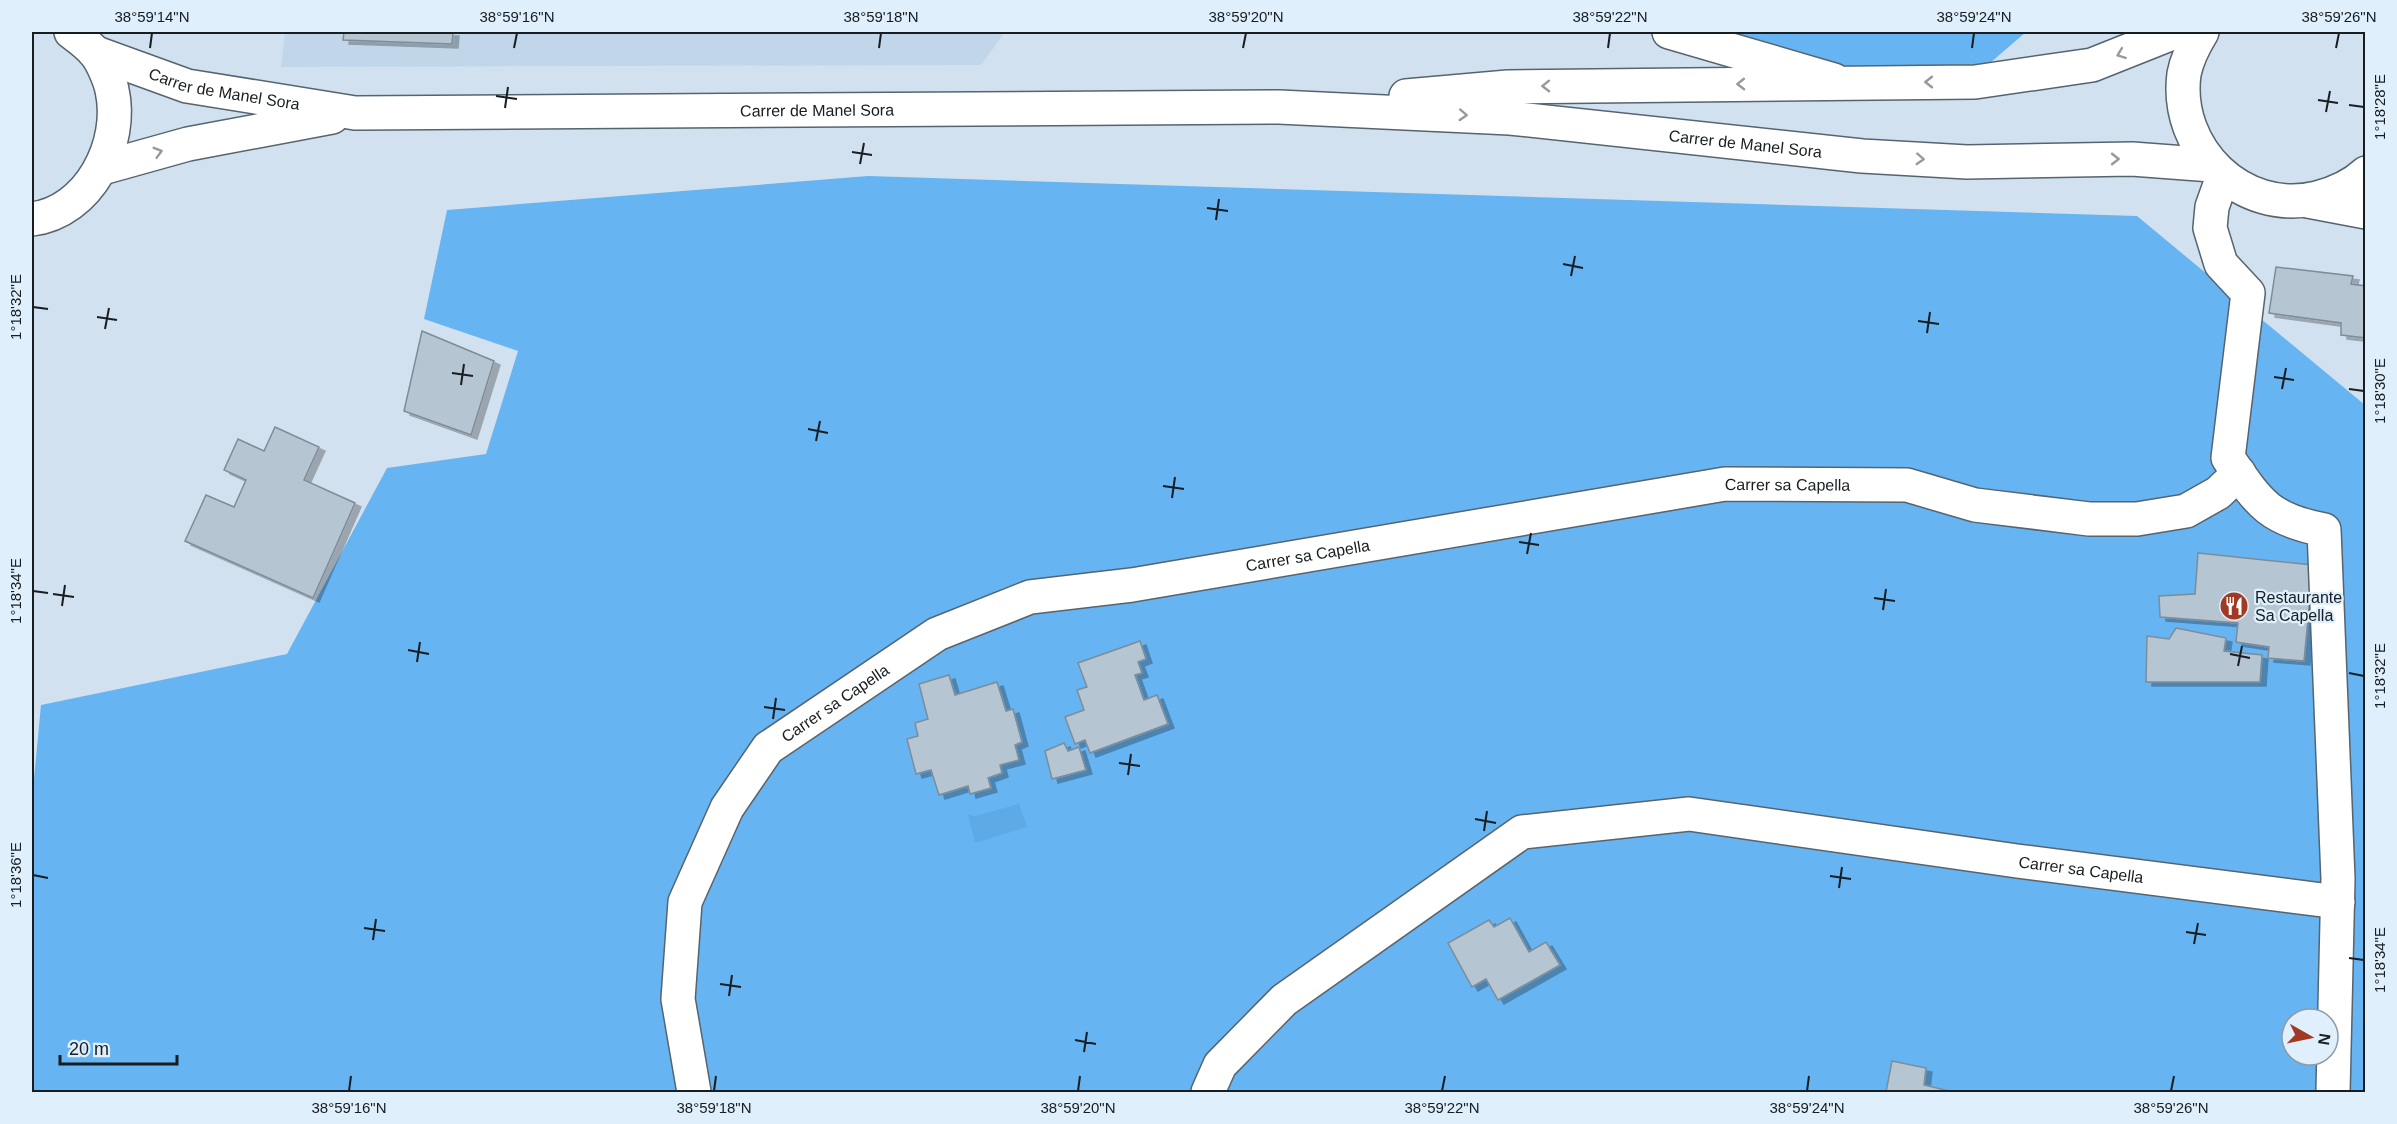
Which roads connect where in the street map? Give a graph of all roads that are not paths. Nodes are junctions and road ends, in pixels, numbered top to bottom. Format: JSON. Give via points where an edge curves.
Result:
{"nodes":[{"id":1,"x":71,"y":32,"type":"edge"},
{"id":2,"x":1669,"y":32,"type":"edge"},
{"id":3,"x":2175,"y":32,"type":"edge"},
{"id":4,"x":2202,"y":32,"type":"edge"},
{"id":5,"x":96,"y":53,"type":"junction"},
{"id":6,"x":1841,"y":83,"type":"junction"},
{"id":7,"x":1279,"y":107,"type":"junction"},
{"id":8,"x":355,"y":113,"type":"junction"},
{"id":9,"x":102,"y":168,"type":"junction"},
{"id":10,"x":2217,"y":171,"type":"junction"},
{"id":11,"x":2366,"y":173,"type":"edge"},
{"id":12,"x":2306,"y":201,"type":"junction"},
{"id":13,"x":2366,"y":212,"type":"edge"},
{"id":14,"x":32,"y":219,"type":"edge"},
{"id":15,"x":2239,"y":473,"type":"junction"},
{"id":16,"x":2338,"y":902,"type":"junction"},
{"id":17,"x":694,"y":1092,"type":"edge"},
{"id":18,"x":1208,"y":1092,"type":"edge"},
{"id":19,"x":2333,"y":1092,"type":"edge"}],
"edges":[{"from":1,"to":5,"type":"street"},
{"from":2,"to":6,"type":"street"},
{"from":3,"to":6,"type":"street","name":"Carrer de Manel Sora","one_way":true,"via":[[2080,67],[1975,82]]},
{"from":4,"to":10,"type":"street","via":[[2185,72],[2183,98],[2197,145]]},
{"from":5,"to":8,"type":"street","name":"Carrer de Manel Sora","via":[[187,86]]},
{"from":5,"to":9,"type":"street","via":[[112,90],[115,130]]},
{"from":6,"to":7,"type":"street","name":"Carrer de Manel Sora","one_way":true,"via":[[1508,87]]},
{"from":7,"to":8,"type":"street","name":"Carrer de Manel Sora"},
{"from":7,"to":10,"type":"street","name":"Carrer de Manel Sora","one_way":true,"via":[[1510,118],[1862,156],[1967,162],[2132,159]]},
{"from":9,"to":8,"type":"street","name":"Carrer de Manel Sora","one_way":true,"via":[[188,144]]},
{"from":9,"to":14,"type":"street","via":[[78,198],[44,218]]},
{"from":10,"to":12,"type":"street","via":[[2262,197]]},
{"from":10,"to":15,"type":"street","via":[[2210,228],[2221,264],[2248,293],[2229,458]]},
{"from":11,"to":12,"type":"street","via":[[2332,194]]},
{"from":12,"to":13,"type":"street"},
{"from":15,"to":16,"type":"street","via":[[2251,492],[2277,516],[2324,530]]},
{"from":15,"to":17,"type":"street","name":"Carrer sa Capella","via":[[2218,493],[2186,512],[2137,519],[2089,519],[1975,505],[1907,485],[1725,483],[1132,585],[1030,597],[937,634],[768,748],[727,808],[686,902],[678,999]]},
{"from":16,"to":18,"type":"street","name":"Carrer sa Capella","via":[[1689,814],[1522,832],[1284,1000],[1220,1065]]},
{"from":16,"to":19,"type":"street"}]}
